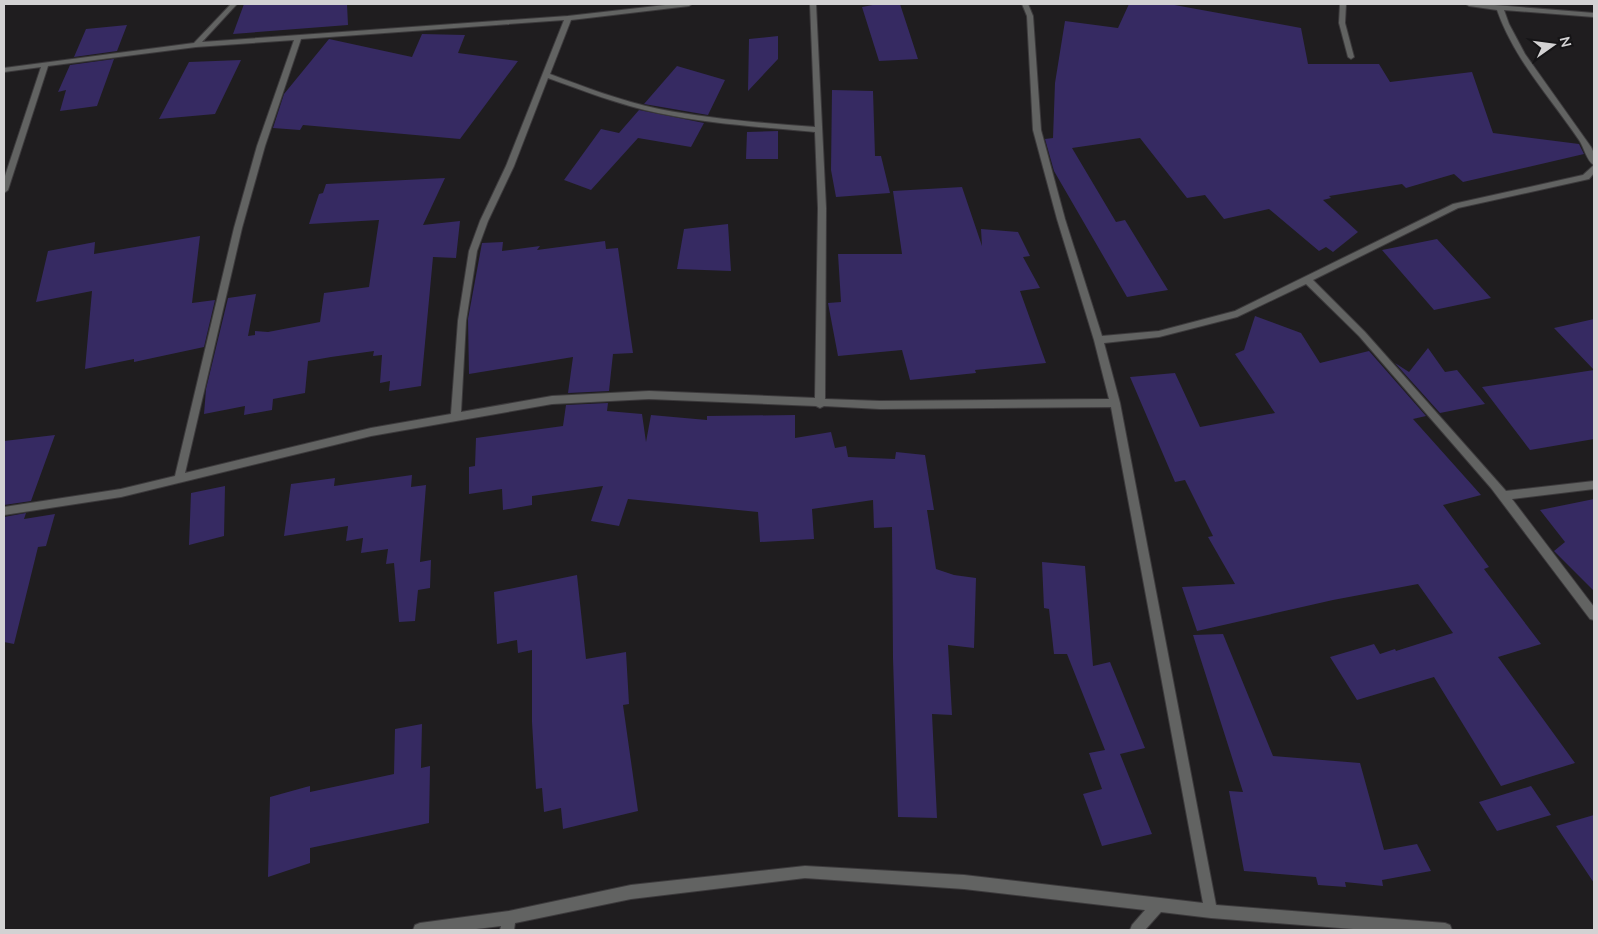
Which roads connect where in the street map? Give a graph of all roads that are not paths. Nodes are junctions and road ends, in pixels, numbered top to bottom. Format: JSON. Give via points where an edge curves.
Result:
{"nodes":[{"id":1,"x":234,"y":4,"type":"edge"},
{"id":2,"x":611,"y":4,"type":"edge"},
{"id":3,"x":689,"y":4,"type":"edge"},
{"id":4,"x":813,"y":4,"type":"edge"},
{"id":5,"x":1024,"y":4,"type":"edge"},
{"id":6,"x":1343,"y":4,"type":"edge"},
{"id":7,"x":1469,"y":4,"type":"edge"},
{"id":8,"x":1500,"y":8,"type":"junction"},
{"id":9,"x":612,"y":12,"type":"junction"},
{"id":10,"x":1594,"y":15,"type":"edge"},
{"id":11,"x":568,"y":18,"type":"junction"},
{"id":12,"x":298,"y":38,"type":"junction"},
{"id":13,"x":196,"y":45,"type":"junction"},
{"id":14,"x":1351,"y":57,"type":"dead end"},
{"id":15,"x":45,"y":65,"type":"junction"},
{"id":16,"x":4,"y":70,"type":"edge"},
{"id":17,"x":547,"y":75,"type":"junction"},
{"id":18,"x":819,"y":130,"type":"junction"},
{"id":19,"x":1594,"y":163,"type":"edge"},
{"id":20,"x":1594,"y":168,"type":"edge"},
{"id":21,"x":4,"y":190,"type":"edge"},
{"id":22,"x":1307,"y":280,"type":"junction"},
{"id":23,"x":1099,"y":340,"type":"junction"},
{"id":24,"x":1115,"y":403,"type":"junction"},
{"id":25,"x":820,"y":404,"type":"junction"},
{"id":26,"x":456,"y":416,"type":"junction"},
{"id":27,"x":179,"y":479,"type":"junction"},
{"id":28,"x":1594,"y":485,"type":"edge"},
{"id":29,"x":1504,"y":496,"type":"junction"},
{"id":30,"x":4,"y":511,"type":"edge"},
{"id":31,"x":1594,"y":615,"type":"edge"},
{"id":32,"x":1158,"y":904,"type":"junction"},
{"id":33,"x":1211,"y":911,"type":"junction"},
{"id":34,"x":508,"y":924,"type":"edge"},
{"id":35,"x":420,"y":930,"type":"edge"},
{"id":36,"x":1136,"y":930,"type":"edge"},
{"id":37,"x":1445,"y":930,"type":"edge"}],
"edges":[{"from":1,"to":13,"type":"street"},
{"from":2,"to":9,"type":"street"},
{"from":3,"to":9,"type":"street"},
{"from":4,"to":18,"type":"street"},
{"from":5,"to":23,"type":"street","via":[[1030,16],[1037,130]]},
{"from":6,"to":14,"type":"street","via":[[1342,23]]},
{"from":7,"to":8,"type":"street"},
{"from":8,"to":10,"type":"street"},
{"from":8,"to":19,"type":"street","via":[[1506,28],[1519,51],[1586,145]]},
{"from":9,"to":11,"type":"street"},
{"from":11,"to":12,"type":"street"},
{"from":11,"to":17,"type":"street"},
{"from":12,"to":13,"type":"street"},
{"from":12,"to":27,"type":"street","via":[[261,146],[238,228]]},
{"from":13,"to":15,"type":"street"},
{"from":15,"to":16,"type":"street"},
{"from":15,"to":21,"type":"street"},
{"from":17,"to":18,"type":"street","via":[[600,95],[659,111]]},
{"from":17,"to":26,"type":"street","via":[[473,251],[462,321]]},
{"from":18,"to":25,"type":"street","via":[[822,208]]},
{"from":20,"to":22,"type":"street","via":[[1586,177],[1456,206]]},
{"from":22,"to":23,"type":"street","via":[[1237,314],[1159,334]]},
{"from":22,"to":29,"type":"street","via":[[1362,334]]},
{"from":23,"to":24,"type":"street"},
{"from":24,"to":25,"type":"street"},
{"from":24,"to":33,"type":"street"},
{"from":25,"to":26,"type":"street","via":[[649,395],[552,400]]},
{"from":26,"to":27,"type":"street","via":[[302,447]]},
{"from":27,"to":30,"type":"street","via":[[121,493]]},
{"from":28,"to":29,"type":"street"},
{"from":29,"to":31,"type":"street"},
{"from":32,"to":33,"type":"street"},
{"from":32,"to":34,"type":"street","via":[[964,882],[805,872],[631,892]]},
{"from":32,"to":36,"type":"street"},
{"from":33,"to":37,"type":"street"},
{"from":34,"to":35,"type":"street"}]}
